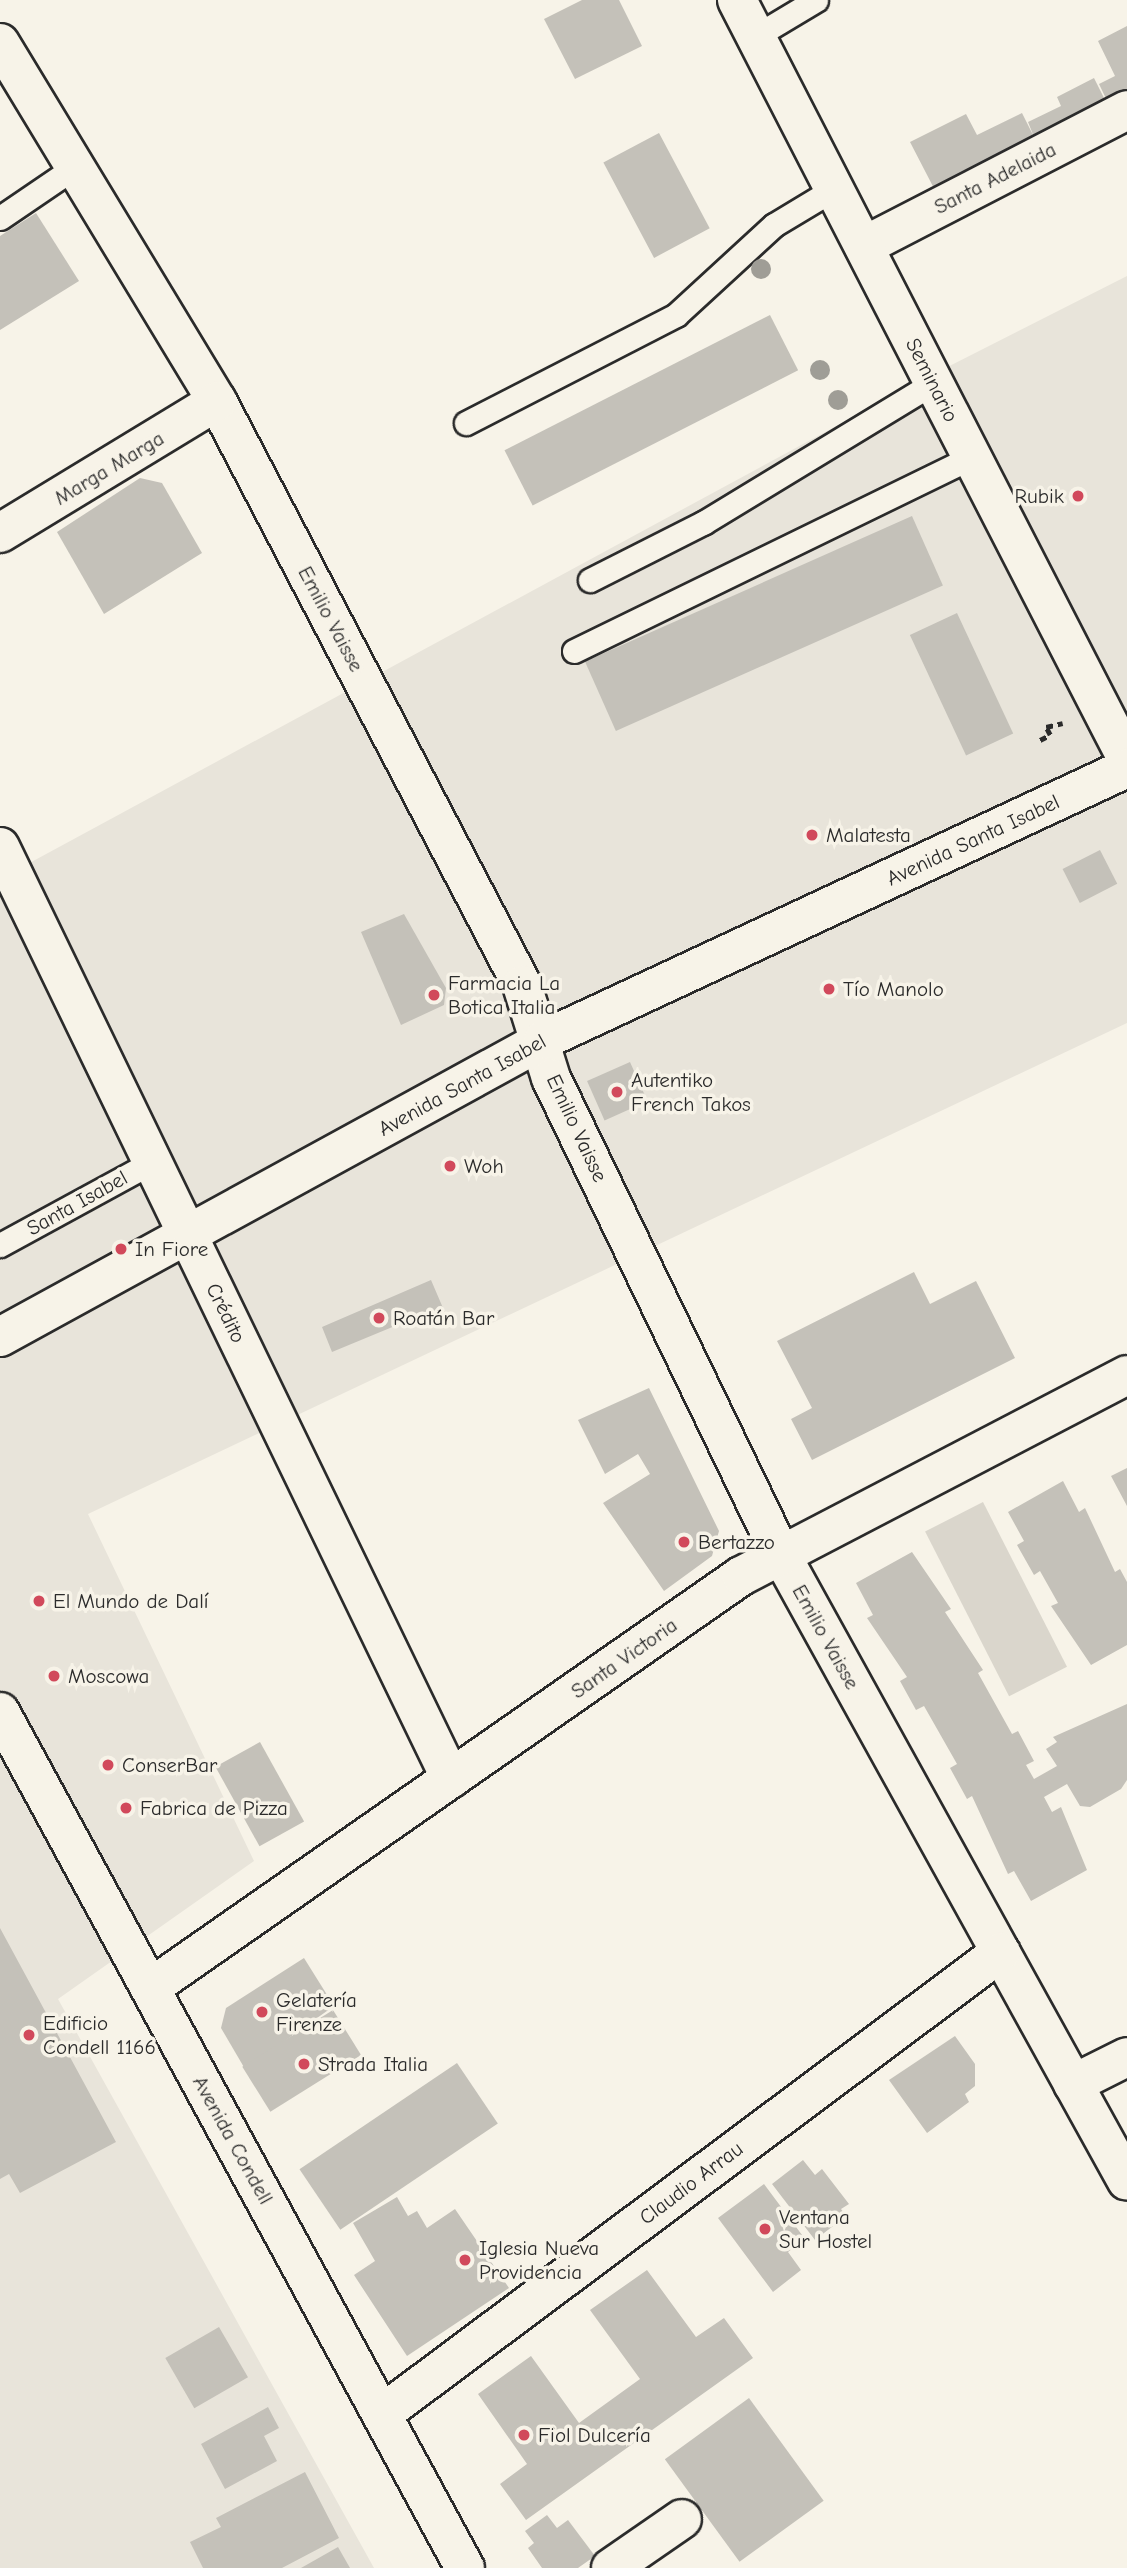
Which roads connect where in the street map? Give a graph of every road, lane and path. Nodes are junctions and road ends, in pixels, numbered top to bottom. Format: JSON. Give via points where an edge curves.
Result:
{"nodes":[{"id":1,"x":737,"y":0,"type":"edge"},
{"id":2,"x":817,"y":0,"type":"edge"},
{"id":3,"x":756,"y":36,"type":"junction"},
{"id":4,"x":0,"y":43,"type":"edge"},
{"id":5,"x":1127,"y":110,"type":"edge"},
{"id":6,"x":75,"y":167,"type":"junction"},
{"id":7,"x":834,"y":189,"type":"junction"},
{"id":8,"x":0,"y":218,"type":"edge"},
{"id":9,"x":863,"y":246,"type":"junction"},
{"id":10,"x":933,"y":383,"type":"junction"},
{"id":11,"x":217,"y":401,"type":"junction"},
{"id":12,"x":466,"y":423,"type":"dead end"},
{"id":13,"x":972,"y":457,"type":"junction"},
{"id":14,"x":0,"y":533,"type":"edge"},
{"id":15,"x":590,"y":580,"type":"dead end"},
{"id":16,"x":574,"y":651,"type":"dead end"},
{"id":17,"x":1066,"y":723,"type":"dead end"},
{"id":18,"x":1040,"y":740,"type":"dead end"},
{"id":19,"x":1127,"y":759,"type":"edge"},
{"id":20,"x":1127,"y":768,"type":"edge"},
{"id":21,"x":0,"y":847,"type":"edge"},
{"id":22,"x":542,"y":1040,"type":"junction"},
{"id":23,"x":154,"y":1161,"type":"junction"},
{"id":24,"x":189,"y":1235,"type":"junction"},
{"id":25,"x":0,"y":1245,"type":"edge"},
{"id":26,"x":0,"y":1337,"type":"edge"},
{"id":27,"x":1127,"y":1375,"type":"edge"},
{"id":28,"x":780,"y":1553,"type":"junction"},
{"id":29,"x":2,"y":1717,"type":"edge"},
{"id":30,"x":452,"y":1779,"type":"junction"},
{"id":31,"x":1001,"y":1952,"type":"junction"},
{"id":32,"x":150,"y":1988,"type":"junction"},
{"id":33,"x":1127,"y":2057,"type":"edge"},
{"id":34,"x":1073,"y":2084,"type":"junction"},
{"id":35,"x":1127,"y":2182,"type":"edge"},
{"id":36,"x":382,"y":2414,"type":"junction"},
{"id":37,"x":682,"y":2519,"type":"dead end"},
{"id":38,"x":465,"y":2568,"type":"edge"},
{"id":39,"x":611,"y":2568,"type":"edge"}],
"edges":[{"from":1,"to":3,"type":"street","name":"Seminario"},
{"from":2,"to":3,"type":"lane"},
{"from":3,"to":7,"type":"street","name":"Seminario"},
{"from":4,"to":6,"type":"street","name":"Emilio Vaisse"},
{"from":5,"to":9,"type":"street","name":"Santa Adelaida"},
{"from":6,"to":8,"type":"lane"},
{"from":6,"to":11,"type":"street","name":"Emilio Vaisse"},
{"from":7,"to":9,"type":"street","name":"Seminario"},
{"from":7,"to":12,"type":"lane","via":[[774,225],[676,315]]},
{"from":9,"to":10,"type":"street","name":"Seminario"},
{"from":10,"to":13,"type":"street","name":"Seminario"},
{"from":10,"to":15,"type":"lane","via":[[703,523]]},
{"from":11,"to":14,"type":"street","name":"Marga Marga"},
{"from":11,"to":22,"type":"street","name":"Emilio Vaisse","via":[[522,985]]},
{"from":13,"to":16,"type":"lane"},
{"from":13,"to":19,"type":"street","name":"Seminario"},
{"from":17,"to":18,"type":"path","via":[[1046,727],[1050,735]]},
{"from":20,"to":22,"type":"street","name":"Avenida Santa Isabel"},
{"from":21,"to":23,"type":"street","name":"Crédito"},
{"from":22,"to":24,"type":"street","name":"Avenida Santa Isabel"},
{"from":22,"to":28,"type":"street","name":"Emilio Vaisse","via":[[551,1078]]},
{"from":23,"to":24,"type":"street","name":"Crédito"},
{"from":23,"to":25,"type":"lane","name":"Santa Isabel"},
{"from":24,"to":26,"type":"street","name":"Avenida Santa Isabel"},
{"from":24,"to":30,"type":"street","name":"Crédito"},
{"from":27,"to":28,"type":"street","name":"Santa Victoria"},
{"from":28,"to":30,"type":"street","name":"Santa Victoria"},
{"from":28,"to":31,"type":"street","name":"Emilio Vaisse"},
{"from":29,"to":32,"type":"street","name":"Avenida Condell"},
{"from":30,"to":32,"type":"street","name":"Santa Victoria"},
{"from":31,"to":34,"type":"street","name":"Emilio Vaisse"},
{"from":31,"to":36,"type":"street","name":"Claudio Arrau"},
{"from":32,"to":36,"type":"street","name":"Avenida Condell"},
{"from":33,"to":34,"type":"street"},
{"from":34,"to":35,"type":"street","name":"Emilio Vaisse"},
{"from":36,"to":38,"type":"street","name":"Avenida Condell"},
{"from":37,"to":39,"type":"street"}]}
